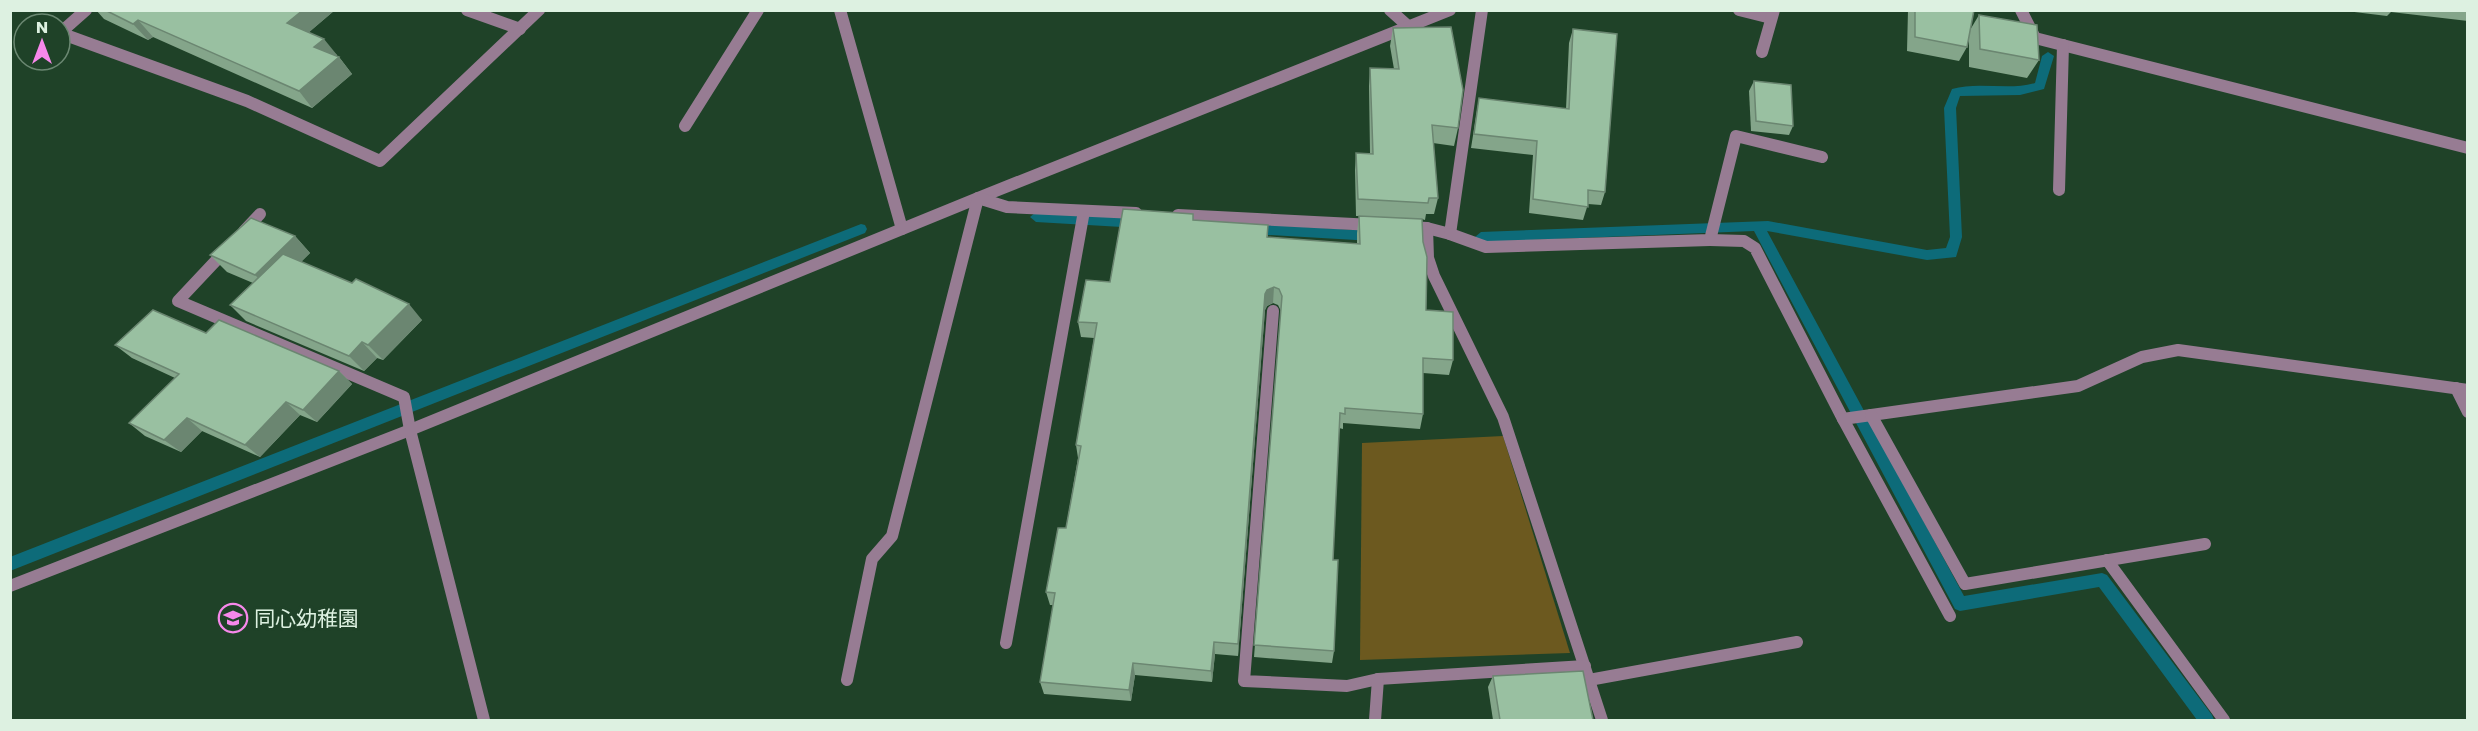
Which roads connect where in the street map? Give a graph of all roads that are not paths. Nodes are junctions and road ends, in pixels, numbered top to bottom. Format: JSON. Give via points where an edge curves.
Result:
{"nodes":[{"id":1,"x":86,"y":10,"type":"edge"},
{"id":2,"x":467,"y":10,"type":"edge"},
{"id":3,"x":539,"y":10,"type":"edge"},
{"id":4,"x":758,"y":10,"type":"edge"},
{"id":5,"x":840,"y":10,"type":"edge"},
{"id":6,"x":1390,"y":10,"type":"edge"},
{"id":7,"x":1450,"y":10,"type":"edge"},
{"id":8,"x":1482,"y":10,"type":"edge"},
{"id":9,"x":1739,"y":10,"type":"edge"},
{"id":10,"x":2021,"y":10,"type":"edge"},
{"id":11,"x":1773,"y":14,"type":"edge"},
{"id":12,"x":1409,"y":27,"type":"junction"},
{"id":13,"x":519,"y":29,"type":"junction"},
{"id":14,"x":2063,"y":45,"type":"junction"},
{"id":15,"x":1762,"y":52,"type":"dead end"},
{"id":16,"x":685,"y":126,"type":"dead end"},
{"id":17,"x":2468,"y":148,"type":"edge"},
{"id":18,"x":1822,"y":157,"type":"dead end"},
{"id":19,"x":2059,"y":190,"type":"dead end"},
{"id":20,"x":978,"y":198,"type":"junction"},
{"id":21,"x":260,"y":214,"type":"dead end"},
{"id":22,"x":1143,"y":214,"type":"edge"},
{"id":23,"x":1167,"y":215,"type":"edge"},
{"id":24,"x":1083,"y":218,"type":"junction"},
{"id":25,"x":1427,"y":228,"type":"junction"},
{"id":26,"x":902,"y":229,"type":"junction"},
{"id":27,"x":1450,"y":234,"type":"junction"},
{"id":28,"x":1710,"y":237,"type":"junction"},
{"id":29,"x":1273,"y":311,"type":"dead end"},
{"id":30,"x":2462,"y":389,"type":"edge"},
{"id":31,"x":2468,"y":412,"type":"edge"},
{"id":32,"x":408,"y":417,"type":"junction"},
{"id":33,"x":1858,"y":417,"type":"junction"},
{"id":34,"x":2205,"y":544,"type":"dead end"},
{"id":35,"x":2107,"y":560,"type":"junction"},
{"id":36,"x":10,"y":586,"type":"edge"},
{"id":37,"x":1950,"y":616,"type":"dead end"},
{"id":38,"x":1797,"y":642,"type":"dead end"},
{"id":39,"x":1006,"y":643,"type":"dead end"},
{"id":40,"x":1585,"y":666,"type":"junction"},
{"id":41,"x":1378,"y":679,"type":"junction"},
{"id":42,"x":847,"y":680,"type":"dead end"},
{"id":43,"x":1589,"y":681,"type":"junction"},
{"id":44,"x":484,"y":720,"type":"edge"},
{"id":45,"x":1375,"y":720,"type":"edge"},
{"id":46,"x":1602,"y":720,"type":"edge"},
{"id":47,"x":2224,"y":720,"type":"edge"}],
"edges":[{"from":1,"to":13,"type":"street","via":[[60,33],[247,101],[380,161]]},
{"from":2,"to":13,"type":"street"},
{"from":3,"to":13,"type":"street"},
{"from":4,"to":16,"type":"street"},
{"from":5,"to":26,"type":"street"},
{"from":6,"to":12,"type":"street"},
{"from":7,"to":12,"type":"street"},
{"from":8,"to":27,"type":"street"},
{"from":9,"to":11,"type":"street"},
{"from":10,"to":14,"type":"street","via":[[2035,38]]},
{"from":11,"to":15,"type":"street"},
{"from":12,"to":20,"type":"street"},
{"from":14,"to":17,"type":"street"},
{"from":14,"to":19,"type":"street"},
{"from":18,"to":28,"type":"street","via":[[1736,136]]},
{"from":20,"to":24,"type":"street","via":[[1007,207]]},
{"from":20,"to":26,"type":"street"},
{"from":20,"to":42,"type":"street","via":[[892,536],[872,559]]},
{"from":21,"to":32,"type":"street","via":[[178,302],[404,397]]},
{"from":22,"to":24,"type":"street"},
{"from":23,"to":25,"type":"street"},
{"from":24,"to":39,"type":"street"},
{"from":25,"to":27,"type":"street"},
{"from":25,"to":40,"type":"street","via":[[1428,258],[1434,276],[1503,417]]},
{"from":26,"to":32,"type":"street"},
{"from":27,"to":28,"type":"street","via":[[1486,247]]},
{"from":28,"to":33,"type":"street","via":[[1744,241],[1755,248]]},
{"from":29,"to":41,"type":"street","via":[[1244,681],[1347,686]]},
{"from":30,"to":31,"type":"street"},
{"from":30,"to":33,"type":"street","via":[[2178,350],[2142,357],[2078,386]]},
{"from":32,"to":36,"type":"street"},
{"from":32,"to":44,"type":"street"},
{"from":33,"to":35,"type":"street","via":[[1965,584]]},
{"from":33,"to":37,"type":"street"},
{"from":34,"to":35,"type":"street"},
{"from":35,"to":47,"type":"street"},
{"from":38,"to":43,"type":"street"},
{"from":40,"to":41,"type":"street"},
{"from":40,"to":43,"type":"street"},
{"from":41,"to":45,"type":"street"},
{"from":43,"to":46,"type":"street"}]}
